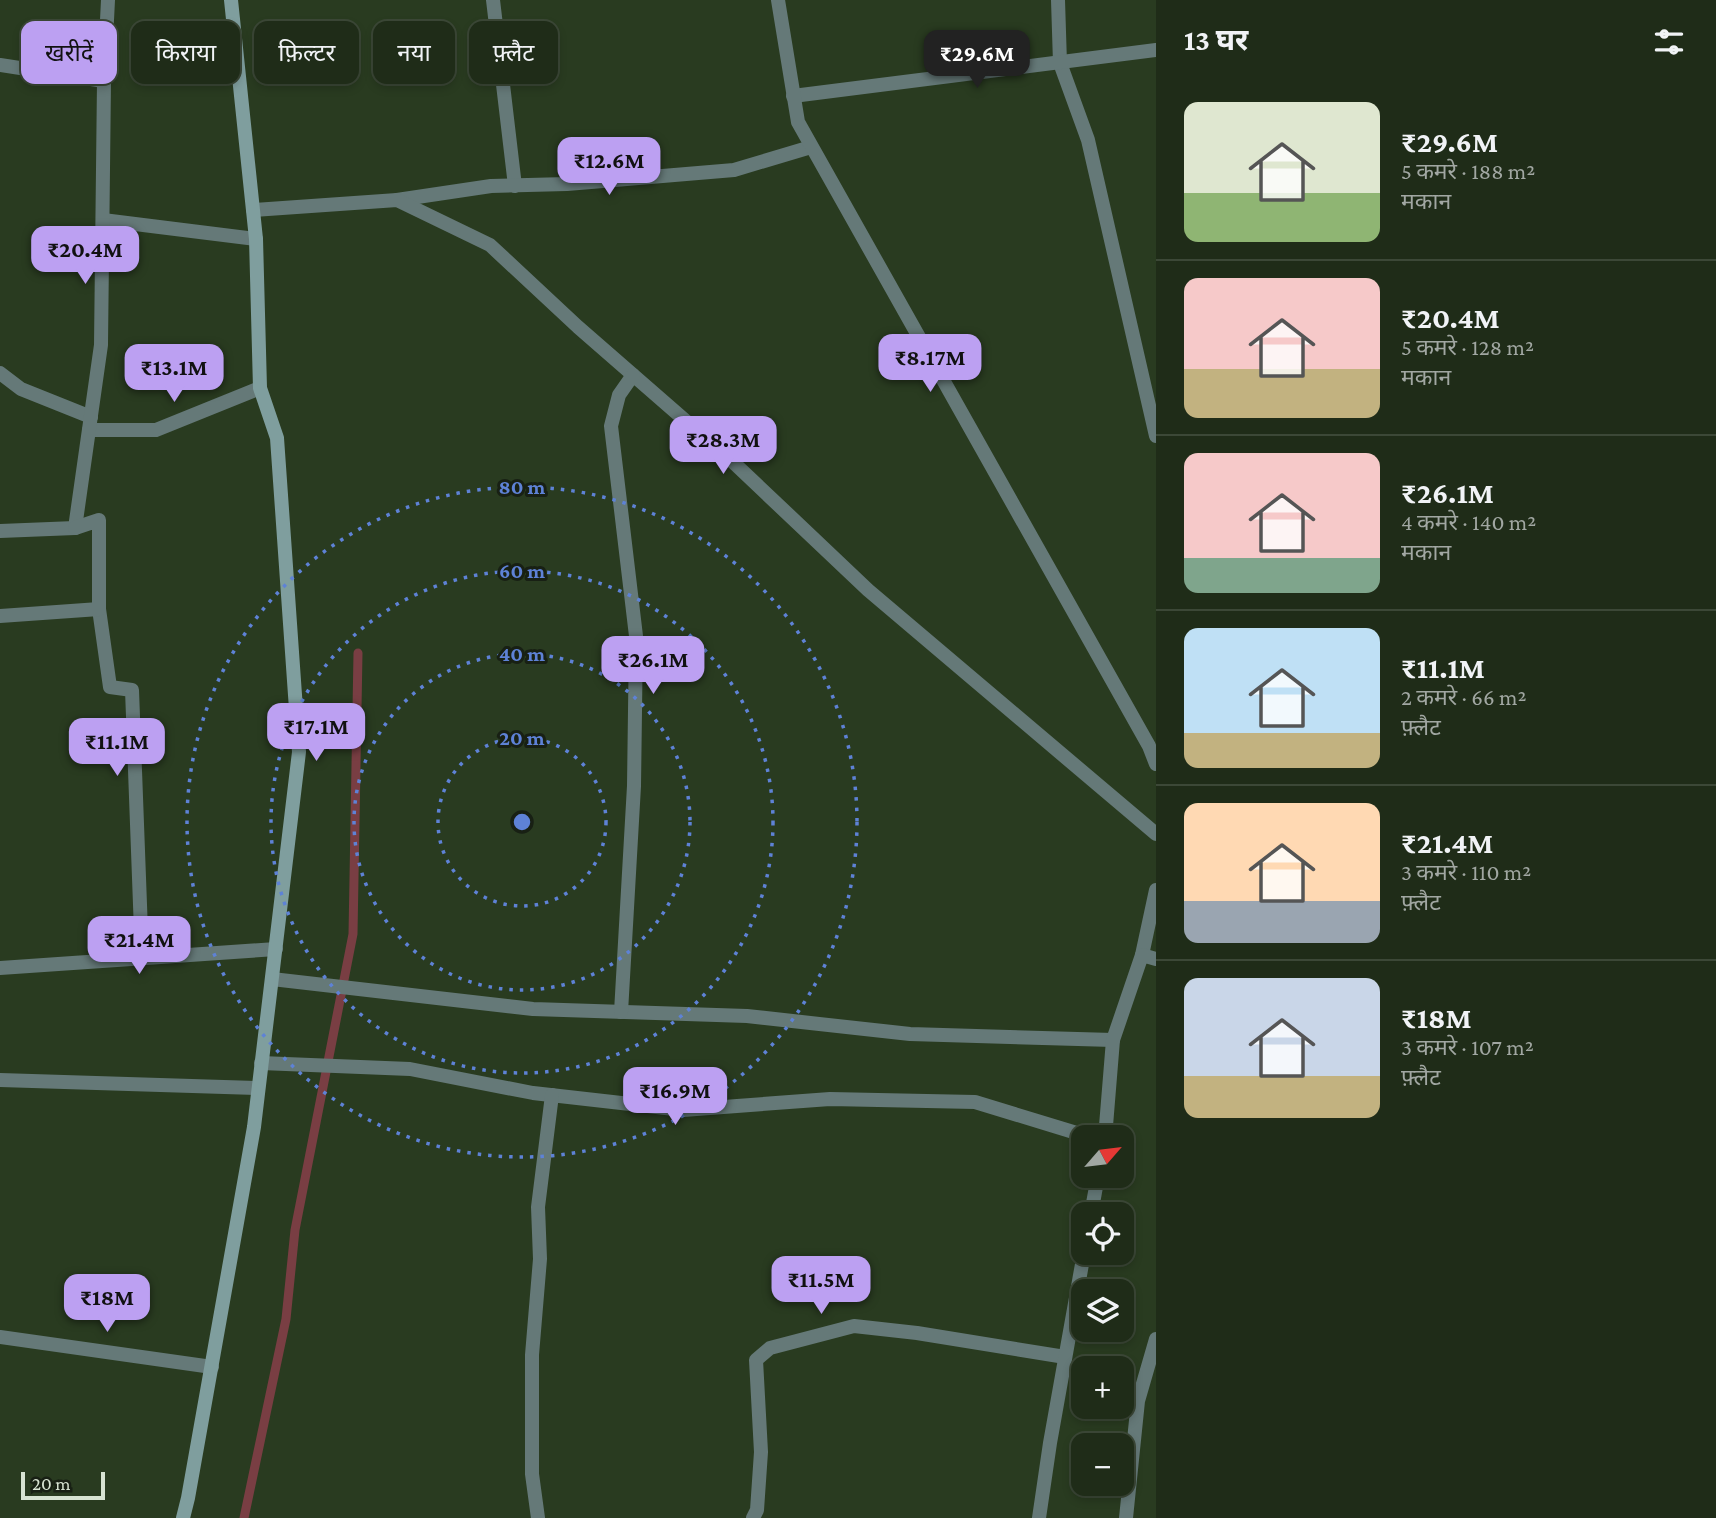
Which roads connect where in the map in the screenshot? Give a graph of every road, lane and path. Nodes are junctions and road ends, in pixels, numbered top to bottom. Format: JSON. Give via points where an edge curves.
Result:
{"nodes":[{"id":1,"x":108,"y":0,"type":"edge"},
{"id":2,"x":231,"y":0,"type":"edge"},
{"id":3,"x":494,"y":0,"type":"edge"},
{"id":4,"x":778,"y":0,"type":"edge"},
{"id":5,"x":1058,"y":0,"type":"edge"},
{"id":6,"x":107,"y":21,"type":"edge"},
{"id":7,"x":1156,"y":50,"type":"edge"},
{"id":8,"x":1060,"y":64,"type":"junction"},
{"id":9,"x":0,"y":65,"type":"edge"},
{"id":10,"x":21,"y":68,"type":"edge"},
{"id":11,"x":104,"y":84,"type":"edge"},
{"id":12,"x":793,"y":96,"type":"junction"},
{"id":13,"x":811,"y":147,"type":"junction"},
{"id":14,"x":515,"y":186,"type":"junction"},
{"id":15,"x":397,"y":200,"type":"junction"},
{"id":16,"x":253,"y":210,"type":"junction"},
{"id":17,"x":103,"y":220,"type":"junction"},
{"id":18,"x":256,"y":239,"type":"junction"},
{"id":19,"x":0,"y":373,"type":"edge"},
{"id":20,"x":633,"y":375,"type":"junction"},
{"id":21,"x":260,"y":388,"type":"junction"},
{"id":22,"x":90,"y":423,"type":"junction"},
{"id":23,"x":1156,"y":436,"type":"edge"},
{"id":24,"x":75,"y":528,"type":"junction"},
{"id":25,"x":0,"y":531,"type":"edge"},
{"id":26,"x":99,"y":609,"type":"junction"},
{"id":27,"x":0,"y":616,"type":"edge"},
{"id":28,"x":1156,"y":764,"type":"edge"},
{"id":29,"x":1156,"y":834,"type":"edge"},
{"id":30,"x":1156,"y":890,"type":"edge"},
{"id":31,"x":276,"y":949,"type":"junction"},
{"id":32,"x":1149,"y":957,"type":"edge"},
{"id":33,"x":142,"y":958,"type":"junction"},
{"id":34,"x":0,"y":968,"type":"edge"},
{"id":35,"x":272,"y":979,"type":"junction"},
{"id":36,"x":621,"y":1012,"type":"junction"},
{"id":37,"x":1113,"y":1040,"type":"junction"},
{"id":38,"x":261,"y":1063,"type":"junction"},
{"id":39,"x":0,"y":1080,"type":"edge"},
{"id":40,"x":258,"y":1088,"type":"junction"},
{"id":41,"x":552,"y":1095,"type":"junction"},
{"id":42,"x":1106,"y":1125,"type":"edge"},
{"id":43,"x":1071,"y":1131,"type":"edge"},
{"id":44,"x":1082,"y":1265,"type":"edge"},
{"id":45,"x":0,"y":1337,"type":"edge"},
{"id":46,"x":1156,"y":1339,"type":"edge"},
{"id":47,"x":1065,"y":1357,"type":"junction"},
{"id":48,"x":212,"y":1367,"type":"junction"},
{"id":49,"x":183,"y":1518,"type":"edge"},
{"id":50,"x":538,"y":1518,"type":"edge"},
{"id":51,"x":753,"y":1518,"type":"edge"},
{"id":52,"x":1039,"y":1518,"type":"edge"},
{"id":53,"x":1126,"y":1518,"type":"edge"}],
"edges":[{"from":1,"to":6,"type":"street"},
{"from":2,"to":16,"type":"main road"},
{"from":3,"to":14,"type":"street"},
{"from":4,"to":12,"type":"street"},
{"from":5,"to":8,"type":"street"},
{"from":7,"to":8,"type":"street"},
{"from":8,"to":12,"type":"street"},
{"from":8,"to":23,"type":"street","via":[[1088,140]]},
{"from":9,"to":10,"type":"street"},
{"from":11,"to":17,"type":"street"},
{"from":12,"to":13,"type":"street","via":[[798,122]]},
{"from":13,"to":14,"type":"street","via":[[734,170]]},
{"from":13,"to":28,"type":"street"},
{"from":14,"to":15,"type":"street"},
{"from":15,"to":16,"type":"street"},
{"from":15,"to":20,"type":"street","via":[[490,245]]},
{"from":16,"to":18,"type":"main road"},
{"from":17,"to":18,"type":"street"},
{"from":17,"to":22,"type":"street","via":[[101,345]]},
{"from":18,"to":21,"type":"main road"},
{"from":19,"to":22,"type":"street","via":[[21,389]]},
{"from":20,"to":29,"type":"street","via":[[868,590]]},
{"from":20,"to":36,"type":"street","via":[[619,395],[611,426],[636,636],[634,786]]},
{"from":21,"to":22,"type":"street","via":[[156,430]]},
{"from":21,"to":31,"type":"main road","via":[[277,438],[299,752]]},
{"from":22,"to":24,"type":"street"},
{"from":24,"to":25,"type":"street"},
{"from":24,"to":26,"type":"street","via":[[99,520]]},
{"from":26,"to":27,"type":"street"},
{"from":26,"to":33,"type":"street","via":[[110,687],[132,690]]},
{"from":30,"to":32,"type":"street"},
{"from":31,"to":33,"type":"street"},
{"from":31,"to":35,"type":"main road"},
{"from":32,"to":37,"type":"street"},
{"from":33,"to":34,"type":"street"},
{"from":35,"to":36,"type":"street","via":[[533,1009]]},
{"from":35,"to":38,"type":"main road"},
{"from":36,"to":37,"type":"street","via":[[747,1016],[910,1034]]},
{"from":37,"to":42,"type":"street"},
{"from":38,"to":40,"type":"main road"},
{"from":38,"to":41,"type":"street","via":[[410,1069]]},
{"from":39,"to":40,"type":"street"},
{"from":40,"to":48,"type":"main road"},
{"from":41,"to":43,"type":"street","via":[[683,1110],[830,1099],[975,1102]]},
{"from":41,"to":50,"type":"street","via":[[538,1207],[540,1259],[532,1355],[532,1474]]},
{"from":44,"to":47,"type":"street"},
{"from":45,"to":48,"type":"street"},
{"from":46,"to":53,"type":"street","via":[[1138,1401]]},
{"from":47,"to":51,"type":"street","via":[[854,1326],[770,1348],[756,1360],[761,1452]]},
{"from":47,"to":52,"type":"street"},
{"from":48,"to":49,"type":"main road"}]}
